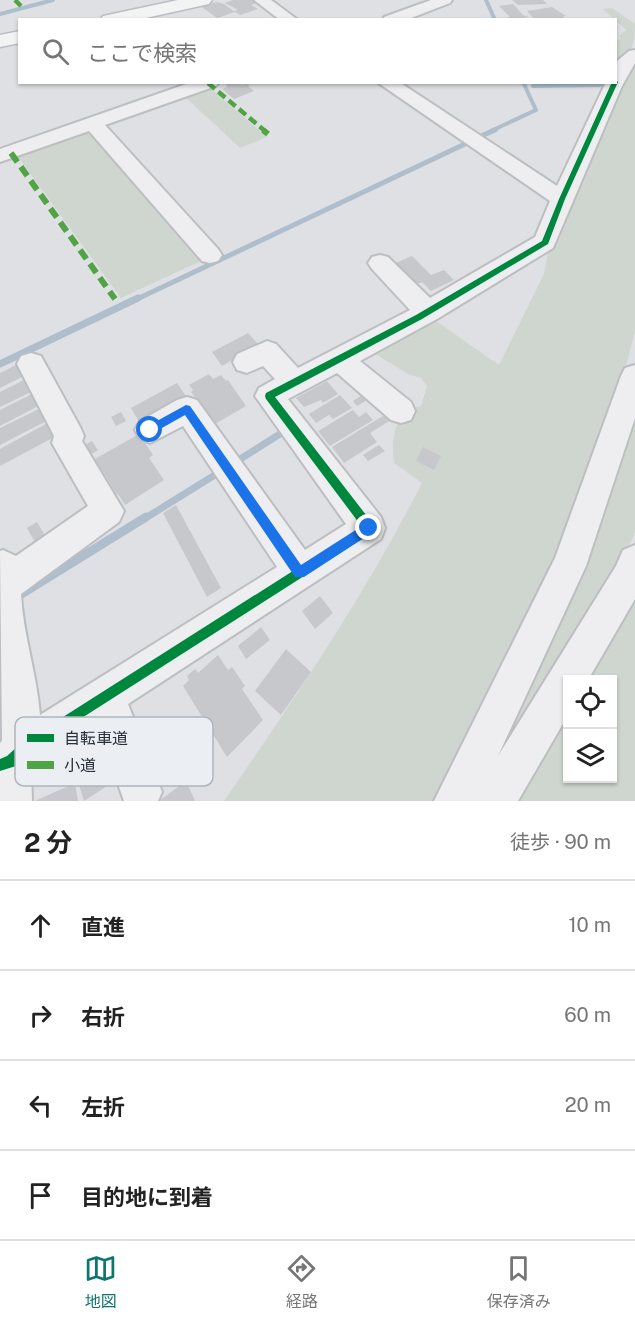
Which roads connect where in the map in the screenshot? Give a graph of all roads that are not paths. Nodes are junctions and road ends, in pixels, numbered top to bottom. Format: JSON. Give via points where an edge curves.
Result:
{"nodes":[{"id":1,"x":203,"y":0,"type":"edge"},
{"id":2,"x":261,"y":0,"type":"edge"},
{"id":3,"x":445,"y":0,"type":"edge"},
{"id":4,"x":118,"y":18,"type":"edge"},
{"id":5,"x":288,"y":18,"type":"edge"},
{"id":6,"x":396,"y":18,"type":"edge"},
{"id":7,"x":18,"y":37,"type":"edge"},
{"id":8,"x":0,"y":41,"type":"edge"},
{"id":9,"x":635,"y":55,"type":"edge"},
{"id":10,"x":617,"y":78,"type":"edge"},
{"id":11,"x":204,"y":84,"type":"edge"},
{"id":12,"x":389,"y":84,"type":"edge"},
{"id":13,"x":614,"y":84,"type":"edge"},
{"id":14,"x":93,"y":124,"type":"junction"},
{"id":15,"x":0,"y":156,"type":"edge"},
{"id":16,"x":562,"y":199,"type":"junction"},
{"id":17,"x":210,"y":255,"type":"dead end"},
{"id":18,"x":380,"y":263,"type":"dead end"},
{"id":19,"x":428,"y":312,"type":"junction"},
{"id":20,"x":339,"y":359,"type":"junction"},
{"id":21,"x":247,"y":363,"type":"dead end"},
{"id":22,"x":31,"y":364,"type":"dead end"},
{"id":23,"x":635,"y":376,"type":"edge"},
{"id":24,"x":294,"y":382,"type":"junction"},
{"id":25,"x":401,"y":411,"type":"dead end"},
{"id":26,"x":150,"y":430,"type":"dead end"},
{"id":27,"x":635,"y":562,"type":"edge"},
{"id":28,"x":300,"y":572,"type":"junction"},
{"id":29,"x":106,"y":696,"type":"junction"},
{"id":30,"x":16,"y":717,"type":"edge"},
{"id":31,"x":79,"y":717,"type":"edge"},
{"id":32,"x":114,"y":717,"type":"edge"},
{"id":33,"x":15,"y":728,"type":"edge"},
{"id":34,"x":11,"y":769,"type":"edge"},
{"id":35,"x":139,"y":786,"type":"edge"},
{"id":36,"x":141,"y":792,"type":"dead end"},
{"id":37,"x":455,"y":801,"type":"edge"},
{"id":38,"x":494,"y":801,"type":"edge"}],
"edges":[{"from":1,"to":4,"type":"main road"},
{"from":2,"to":5,"type":"street"},
{"from":3,"to":6,"type":"street"},
{"from":7,"to":8,"type":"main road"},
{"from":9,"to":10,"type":"street","via":[[625,62]]},
{"from":11,"to":14,"type":"street"},
{"from":12,"to":16,"type":"street"},
{"from":13,"to":16,"type":"street"},
{"from":14,"to":15,"type":"street"},
{"from":14,"to":17,"type":"street"},
{"from":16,"to":19,"type":"street","via":[[545,242]]},
{"from":18,"to":19,"type":"street"},
{"from":19,"to":20,"type":"street"},
{"from":20,"to":24,"type":"street"},
{"from":20,"to":25,"type":"street"},
{"from":21,"to":24,"type":"street","via":[[267,352]]},
{"from":22,"to":30,"type":"street","via":[[69,436],[67,443],[108,511],[3,576],[4,618],[19,687]]},
{"from":23,"to":37,"type":"street","via":[[569,566]]},
{"from":24,"to":28,"type":"street","via":[[269,396],[369,528]]},
{"from":26,"to":28,"type":"street","via":[[186,409]]},
{"from":27,"to":38,"type":"street"},
{"from":28,"to":29,"type":"street"},
{"from":29,"to":31,"type":"street"},
{"from":29,"to":32,"type":"street"},
{"from":33,"to":34,"type":"street"},
{"from":35,"to":36,"type":"street"}]}
